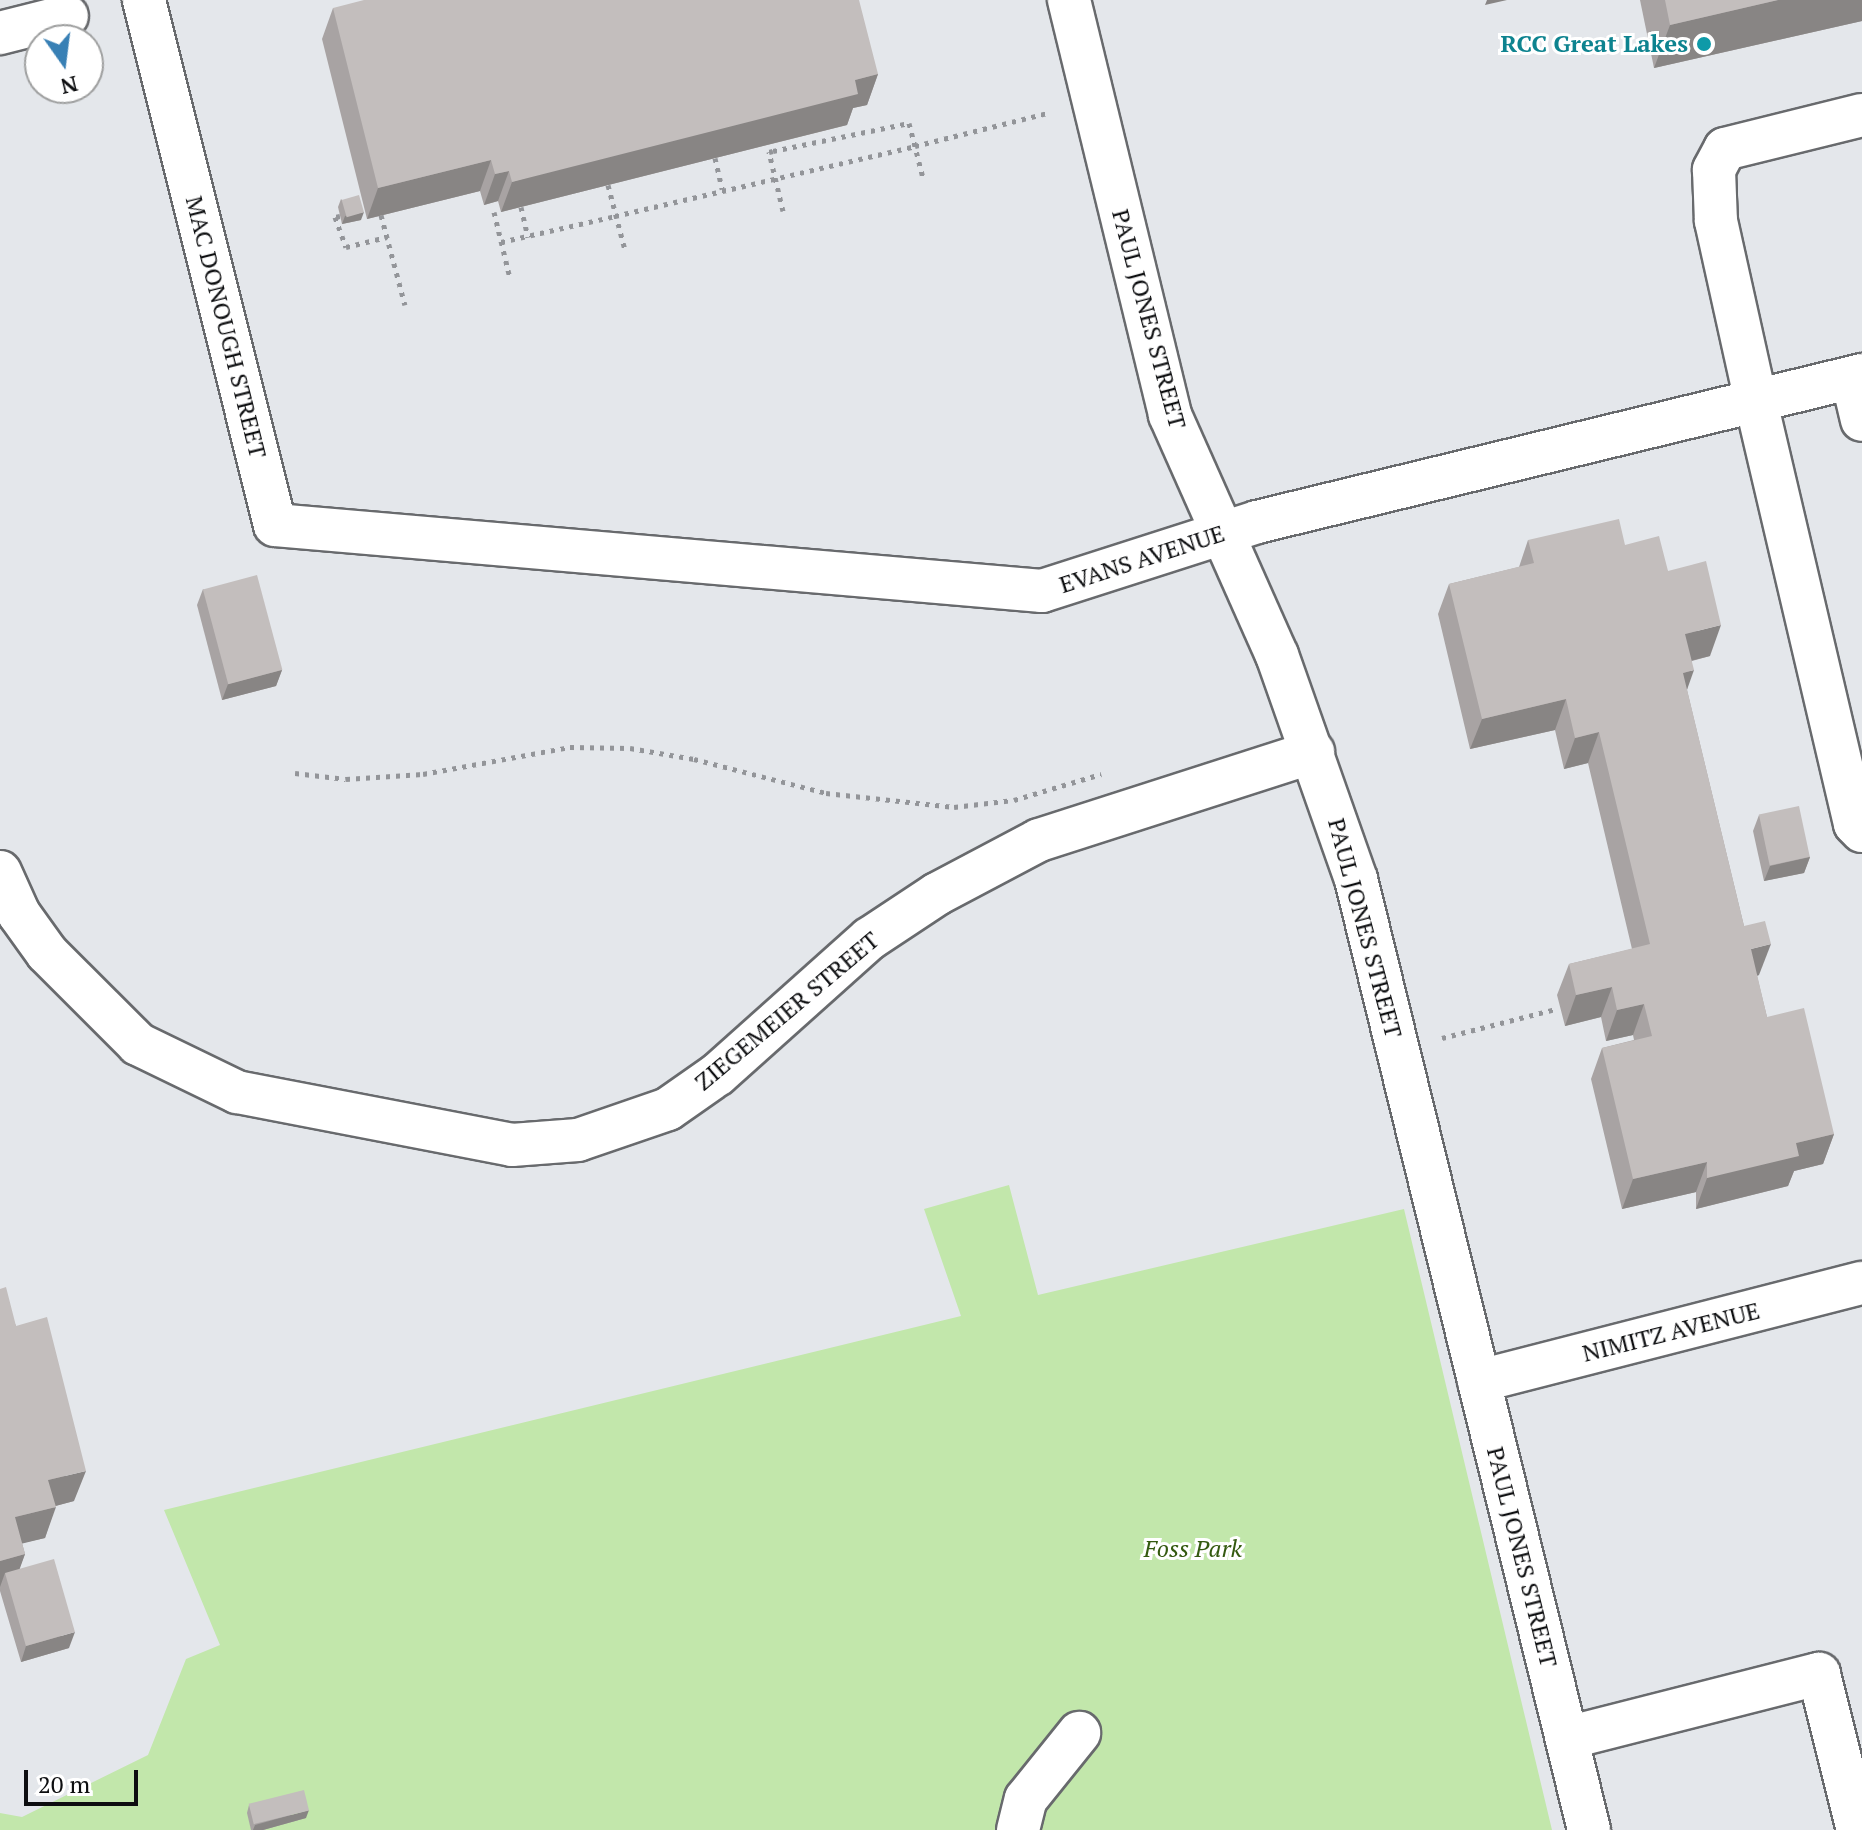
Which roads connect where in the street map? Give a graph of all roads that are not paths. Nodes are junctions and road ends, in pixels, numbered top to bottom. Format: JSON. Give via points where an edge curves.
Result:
{"nodes":[{"id":1,"x":144,"y":0,"type":"edge"},
{"id":2,"x":1069,"y":0,"type":"edge"},
{"id":3,"x":67,"y":16,"type":"dead end"},
{"id":4,"x":0,"y":33,"type":"edge"},
{"id":5,"x":1862,"y":115,"type":"edge"},
{"id":6,"x":1857,"y":377,"type":"edge"},
{"id":7,"x":1756,"y":402,"type":"junction"},
{"id":8,"x":1862,"y":420,"type":"edge"},
{"id":9,"x":1219,"y":533,"type":"junction"},
{"id":10,"x":406,"y":536,"type":"joint"},
{"id":11,"x":1313,"y":752,"type":"junction"},
{"id":12,"x":1862,"y":831,"type":"edge"},
{"id":13,"x":0,"y":872,"type":"edge"},
{"id":14,"x":1862,"y":1283,"type":"edge"},
{"id":15,"x":1479,"y":1381,"type":"junction"},
{"id":16,"x":1079,"y":1733,"type":"dead end"},
{"id":17,"x":1567,"y":1738,"type":"junction"},
{"id":18,"x":1018,"y":1830,"type":"edge"},
{"id":19,"x":1589,"y":1830,"type":"edge"},
{"id":20,"x":1858,"y":1830,"type":"edge"}],
"edges":[{"from":1,"to":10,"type":"street","name":"MAC DONOUGH STREET","via":[[275,525]]},
{"from":2,"to":9,"type":"street","name":"PAUL JONES STREET","via":[[1170,415]]},
{"from":3,"to":4,"type":"street"},
{"from":5,"to":7,"type":"street","via":[[1725,149],[1714,170],[1716,221]]},
{"from":6,"to":7,"type":"street","name":"EVANS AVENUE"},
{"from":6,"to":8,"type":"street"},
{"from":7,"to":9,"type":"street","name":"EVANS AVENUE"},
{"from":7,"to":12,"type":"street","via":[[1855,824]]},
{"from":9,"to":10,"type":"street","name":"EVANS AVENUE","via":[[1042,591]]},
{"from":9,"to":11,"type":"street","name":"PAUL JONES STREET","via":[[1277,655]]},
{"from":11,"to":13,"type":"street","name":"ZIEGEMEIER STREET","via":[[1027,846],[869,939],[718,1074],[668,1109],[578,1140],[512,1145],[237,1092],[138,1044],[47,953],[19,914]]},
{"from":11,"to":15,"type":"street","name":"PAUL JONES STREET","via":[[1356,879]]},
{"from":14,"to":15,"type":"street","name":"NIMITZ AVENUE"},
{"from":15,"to":17,"type":"street","name":"PAUL JONES STREET"},
{"from":16,"to":18,"type":"street","via":[[1026,1799]]},
{"from":17,"to":19,"type":"street","name":"PAUL JONES STREET"},
{"from":17,"to":20,"type":"street","via":[[1819,1674]]}]}
